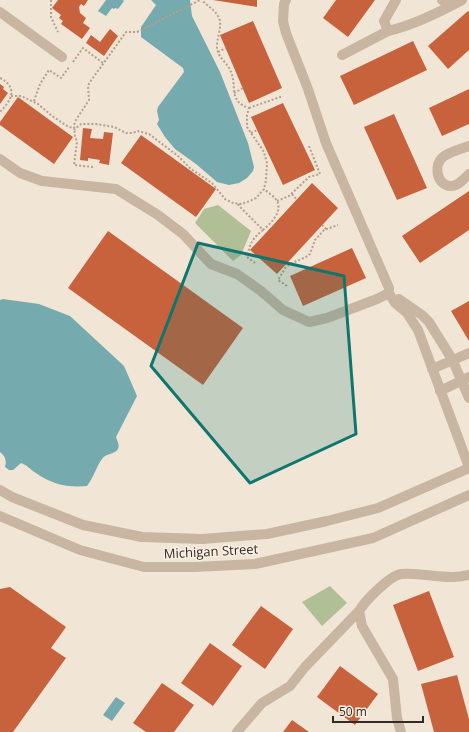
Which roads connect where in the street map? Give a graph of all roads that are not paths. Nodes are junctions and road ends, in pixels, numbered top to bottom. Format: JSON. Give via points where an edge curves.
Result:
{"nodes":[{"id":1,"x":286,"y":0,"type":"edge"},
{"id":2,"x":396,"y":0,"type":"edge"},
{"id":3,"x":442,"y":0,"type":"edge"},
{"id":4,"x":462,"y":0,"type":"edge"},
{"id":5,"x":450,"y":6,"type":"junction"},
{"id":6,"x":0,"y":12,"type":"edge"},
{"id":7,"x":388,"y":31,"type":"junction"},
{"id":8,"x":342,"y":55,"type":"dead end"},
{"id":9,"x":62,"y":57,"type":"dead end"},
{"id":10,"x":469,"y":146,"type":"edge"},
{"id":11,"x":0,"y":159,"type":"edge"},
{"id":12,"x":469,"y":174,"type":"edge"},
{"id":13,"x":389,"y":293,"type":"junction"},
{"id":14,"x":469,"y":353,"type":"edge"},
{"id":15,"x":452,"y":359,"type":"junction"},
{"id":16,"x":432,"y":369,"type":"junction"},
{"id":17,"x":466,"y":379,"type":"edge"},
{"id":18,"x":440,"y":391,"type":"junction"},
{"id":19,"x":469,"y":398,"type":"edge"},
{"id":20,"x":469,"y":468,"type":"edge"},
{"id":21,"x":0,"y":490,"type":"edge"},
{"id":22,"x":469,"y":495,"type":"edge"},
{"id":23,"x":0,"y":516,"type":"edge"},
{"id":24,"x":469,"y":575,"type":"edge"},
{"id":25,"x":359,"y":610,"type":"junction"},
{"id":26,"x":237,"y":732,"type":"edge"},
{"id":27,"x":401,"y":732,"type":"edge"}],
"edges":[{"from":1,"to":13,"type":"street","via":[[283,21],[286,33],[326,143]]},
{"from":2,"to":7,"type":"street","via":[[384,21]]},
{"from":3,"to":5,"type":"street"},
{"from":4,"to":5,"type":"street"},
{"from":5,"to":7,"type":"street","via":[[404,27]]},
{"from":6,"to":9,"type":"street"},
{"from":7,"to":8,"type":"street"},
{"from":10,"to":12,"type":"street","via":[[443,157],[437,168],[441,181],[452,186],[462,182]]},
{"from":11,"to":13,"type":"street","via":[[20,173],[42,181],[116,188],[183,234],[211,264],[237,274],[283,310],[309,322]]},
{"from":13,"to":15,"type":"street","via":[[429,322]]},
{"from":13,"to":16,"type":"street","via":[[418,330]]},
{"from":14,"to":15,"type":"street"},
{"from":15,"to":16,"type":"street"},
{"from":15,"to":17,"type":"street"},
{"from":16,"to":18,"type":"street"},
{"from":17,"to":18,"type":"street"},
{"from":17,"to":19,"type":"street"},
{"from":18,"to":20,"type":"street"},
{"from":20,"to":21,"type":"street","name":"Michigan Street","via":[[378,508],[268,534],[202,539],[142,537],[83,525]]},
{"from":22,"to":23,"type":"street","name":"Michigan Street","via":[[373,538],[255,564],[144,567],[80,550]]},
{"from":24,"to":25,"type":"street","via":[[453,577],[399,574],[365,601]]},
{"from":25,"to":26,"type":"street","via":[[290,686],[262,703]]},
{"from":25,"to":27,"type":"street","via":[[362,626],[393,679]]}]}
